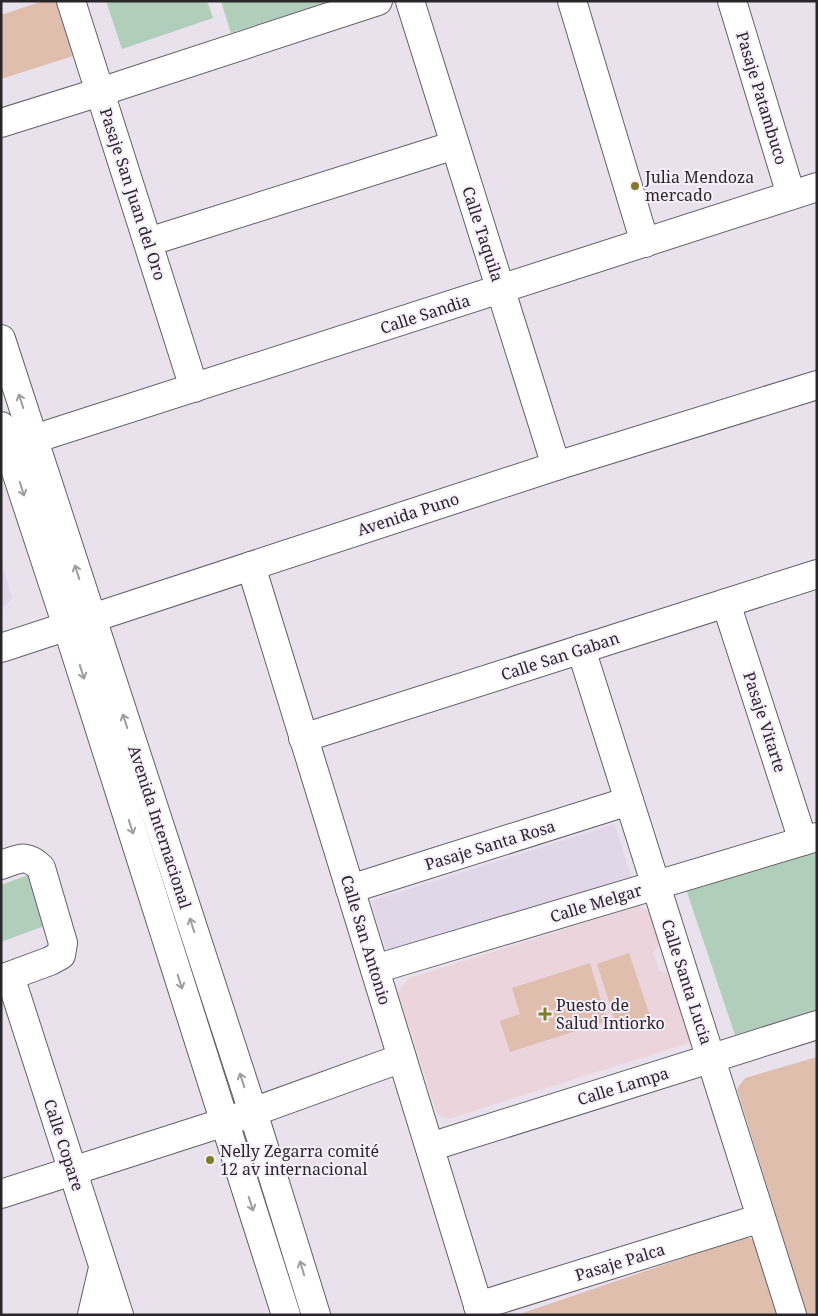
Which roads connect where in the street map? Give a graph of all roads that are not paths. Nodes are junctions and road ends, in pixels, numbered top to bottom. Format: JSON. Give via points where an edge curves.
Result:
{"nodes":[{"id":1,"x":71,"y":1,"type":"edge"},
{"id":2,"x":378,"y":1,"type":"edge"},
{"id":3,"x":410,"y":1,"type":"edge"},
{"id":4,"x":572,"y":1,"type":"edge"},
{"id":5,"x":732,"y":1,"type":"edge"},
{"id":6,"x":100,"y":92,"type":"junction"},
{"id":7,"x":1,"y":123,"type":"edge"},
{"id":8,"x":455,"y":145,"type":"junction"},
{"id":9,"x":817,"y":187,"type":"edge"},
{"id":10,"x":791,"y":195,"type":"junction"},
{"id":11,"x":148,"y":242,"type":"junction"},
{"id":12,"x":644,"y":243,"type":"junction"},
{"id":13,"x":501,"y":290,"type":"junction"},
{"id":14,"x":1,"y":339,"type":"edge"},
{"id":15,"x":817,"y":384,"type":"edge"},
{"id":16,"x":194,"y":388,"type":"junction"},
{"id":17,"x":1,"y":426,"type":"edge"},
{"id":18,"x":34,"y":439,"type":"junction"},
{"id":19,"x":7,"y":464,"type":"edge"},
{"id":20,"x":556,"y":466,"type":"junction"},
{"id":21,"x":250,"y":566,"type":"junction"},
{"id":22,"x":817,"y":574,"type":"edge"},
{"id":23,"x":726,"y":603,"type":"junction"},
{"id":24,"x":79,"y":622,"type":"junction"},
{"id":25,"x":1,"y":648,"type":"edge"},
{"id":26,"x":581,"y":649,"type":"junction"},
{"id":27,"x":303,"y":738,"type":"junction"},
{"id":28,"x":629,"y":801,"type":"junction"},
{"id":29,"x":810,"y":839,"type":"edge"},
{"id":30,"x":1,"y":865,"type":"edge"},
{"id":31,"x":656,"y":885,"type":"junction"},
{"id":32,"x":350,"y":889,"type":"junction"},
{"id":33,"x":375,"y":969,"type":"junction"},
{"id":34,"x":6,"y":977,"type":"edge"},
{"id":35,"x":817,"y":1026,"type":"edge"},
{"id":36,"x":402,"y":1058,"type":"junction"},
{"id":37,"x":711,"y":1059,"type":"junction"},
{"id":38,"x":252,"y":1112,"type":"junction"},
{"id":39,"x":225,"y":1122,"type":"junction"},
{"id":40,"x":430,"y":1147,"type":"junction"},
{"id":41,"x":72,"y":1171,"type":"junction"},
{"id":42,"x":1,"y":1194,"type":"edge"},
{"id":43,"x":761,"y":1218,"type":"junction"},
{"id":44,"x":103,"y":1266,"type":"junction"},
{"id":45,"x":480,"y":1310,"type":"edge"},
{"id":46,"x":92,"y":1315,"type":"edge"},
{"id":47,"x":118,"y":1315,"type":"edge"},
{"id":48,"x":286,"y":1315,"type":"edge"},
{"id":49,"x":316,"y":1315,"type":"edge"},
{"id":50,"x":792,"y":1315,"type":"edge"}],
"edges":[{"from":1,"to":6,"type":"street","name":"Pasaje San Juan del Oro"},
{"from":2,"to":6,"type":"street"},
{"from":3,"to":8,"type":"street","name":"Calle Taquila"},
{"from":4,"to":12,"type":"street"},
{"from":5,"to":10,"type":"street","name":"Pasaje Patambuco"},
{"from":6,"to":7,"type":"street"},
{"from":6,"to":11,"type":"street","name":"Pasaje San Juan del Oro"},
{"from":8,"to":11,"type":"street"},
{"from":8,"to":13,"type":"street","name":"Calle Taquila"},
{"from":9,"to":10,"type":"street","name":"Calle Sandia"},
{"from":10,"to":12,"type":"street","name":"Calle Sandia"},
{"from":11,"to":16,"type":"street","name":"Pasaje San Juan del Oro"},
{"from":12,"to":13,"type":"street","name":"Calle Sandia"},
{"from":13,"to":16,"type":"street","name":"Calle Sandia"},
{"from":13,"to":20,"type":"street","name":"Calle Taquila"},
{"from":18,"to":14,"type":"street","name":"Avenida Internacional","one_way":true},
{"from":15,"to":20,"type":"street","name":"Avenida Puno"},
{"from":16,"to":18,"type":"street","name":"Calle Sandia"},
{"from":17,"to":19,"type":"street","name":"Avenida Internacional"},
{"from":24,"to":18,"type":"street","name":"Avenida Internacional","one_way":true},
{"from":19,"to":24,"type":"street","name":"Avenida Internacional","one_way":true},
{"from":20,"to":21,"type":"street","name":"Avenida Puno"},
{"from":21,"to":24,"type":"street","name":"Avenida Puno"},
{"from":21,"to":27,"type":"street","name":"Calle San Antonio"},
{"from":22,"to":23,"type":"street","name":"Calle San Gaban"},
{"from":23,"to":26,"type":"street","name":"Calle San Gaban"},
{"from":23,"to":29,"type":"street","name":"Pasaje Vitarte"},
{"from":24,"to":25,"type":"street","name":"Avenida Puno"},
{"from":38,"to":24,"type":"street","name":"Avenida Internacional","one_way":true},
{"from":24,"to":39,"type":"street","name":"Avenida Internacional","one_way":true},
{"from":26,"to":27,"type":"street","name":"Calle San Gaban"},
{"from":26,"to":28,"type":"street","name":"Calle Santa Lucia"},
{"from":27,"to":32,"type":"street","name":"Calle San Antonio"},
{"from":28,"to":31,"type":"street","name":"Calle Santa Lucia"},
{"from":28,"to":32,"type":"street","name":"Pasaje Santa Rosa"},
{"from":29,"to":31,"type":"street","name":"Calle Melgar"},
{"from":30,"to":34,"type":"street","via":[[23,858],[33,859],[41,868],[63,943],[61,955],[50,962]]},
{"from":31,"to":33,"type":"street","name":"Calle Melgar"},
{"from":31,"to":37,"type":"street","name":"Calle Santa Lucia"},
{"from":32,"to":33,"type":"street","name":"Calle San Antonio"},
{"from":33,"to":36,"type":"street","name":"Calle San Antonio"},
{"from":34,"to":41,"type":"street","name":"Calle Copare"},
{"from":35,"to":37,"type":"street","name":"Calle Lampa"},
{"from":36,"to":38,"type":"street"},
{"from":36,"to":40,"type":"street","name":"Calle San Antonio"},
{"from":37,"to":40,"type":"street","name":"Calle Lampa"},
{"from":37,"to":43,"type":"street","name":"Calle Santa Lucia"},
{"from":38,"to":39,"type":"street"},
{"from":49,"to":38,"type":"street","name":"Avenida Internacional","one_way":true},
{"from":39,"to":41,"type":"street"},
{"from":39,"to":48,"type":"street","name":"Avenida Internacional","one_way":true},
{"from":40,"to":45,"type":"street","name":"Calle San Antonio"},
{"from":41,"to":42,"type":"street"},
{"from":41,"to":44,"type":"street","name":"Calle Copare"},
{"from":43,"to":45,"type":"street","name":"Pasaje Palca"},
{"from":43,"to":50,"type":"street","name":"Calle Santa Lucia"},
{"from":44,"to":46,"type":"street"},
{"from":44,"to":47,"type":"street","name":"Calle Copare"}]}
